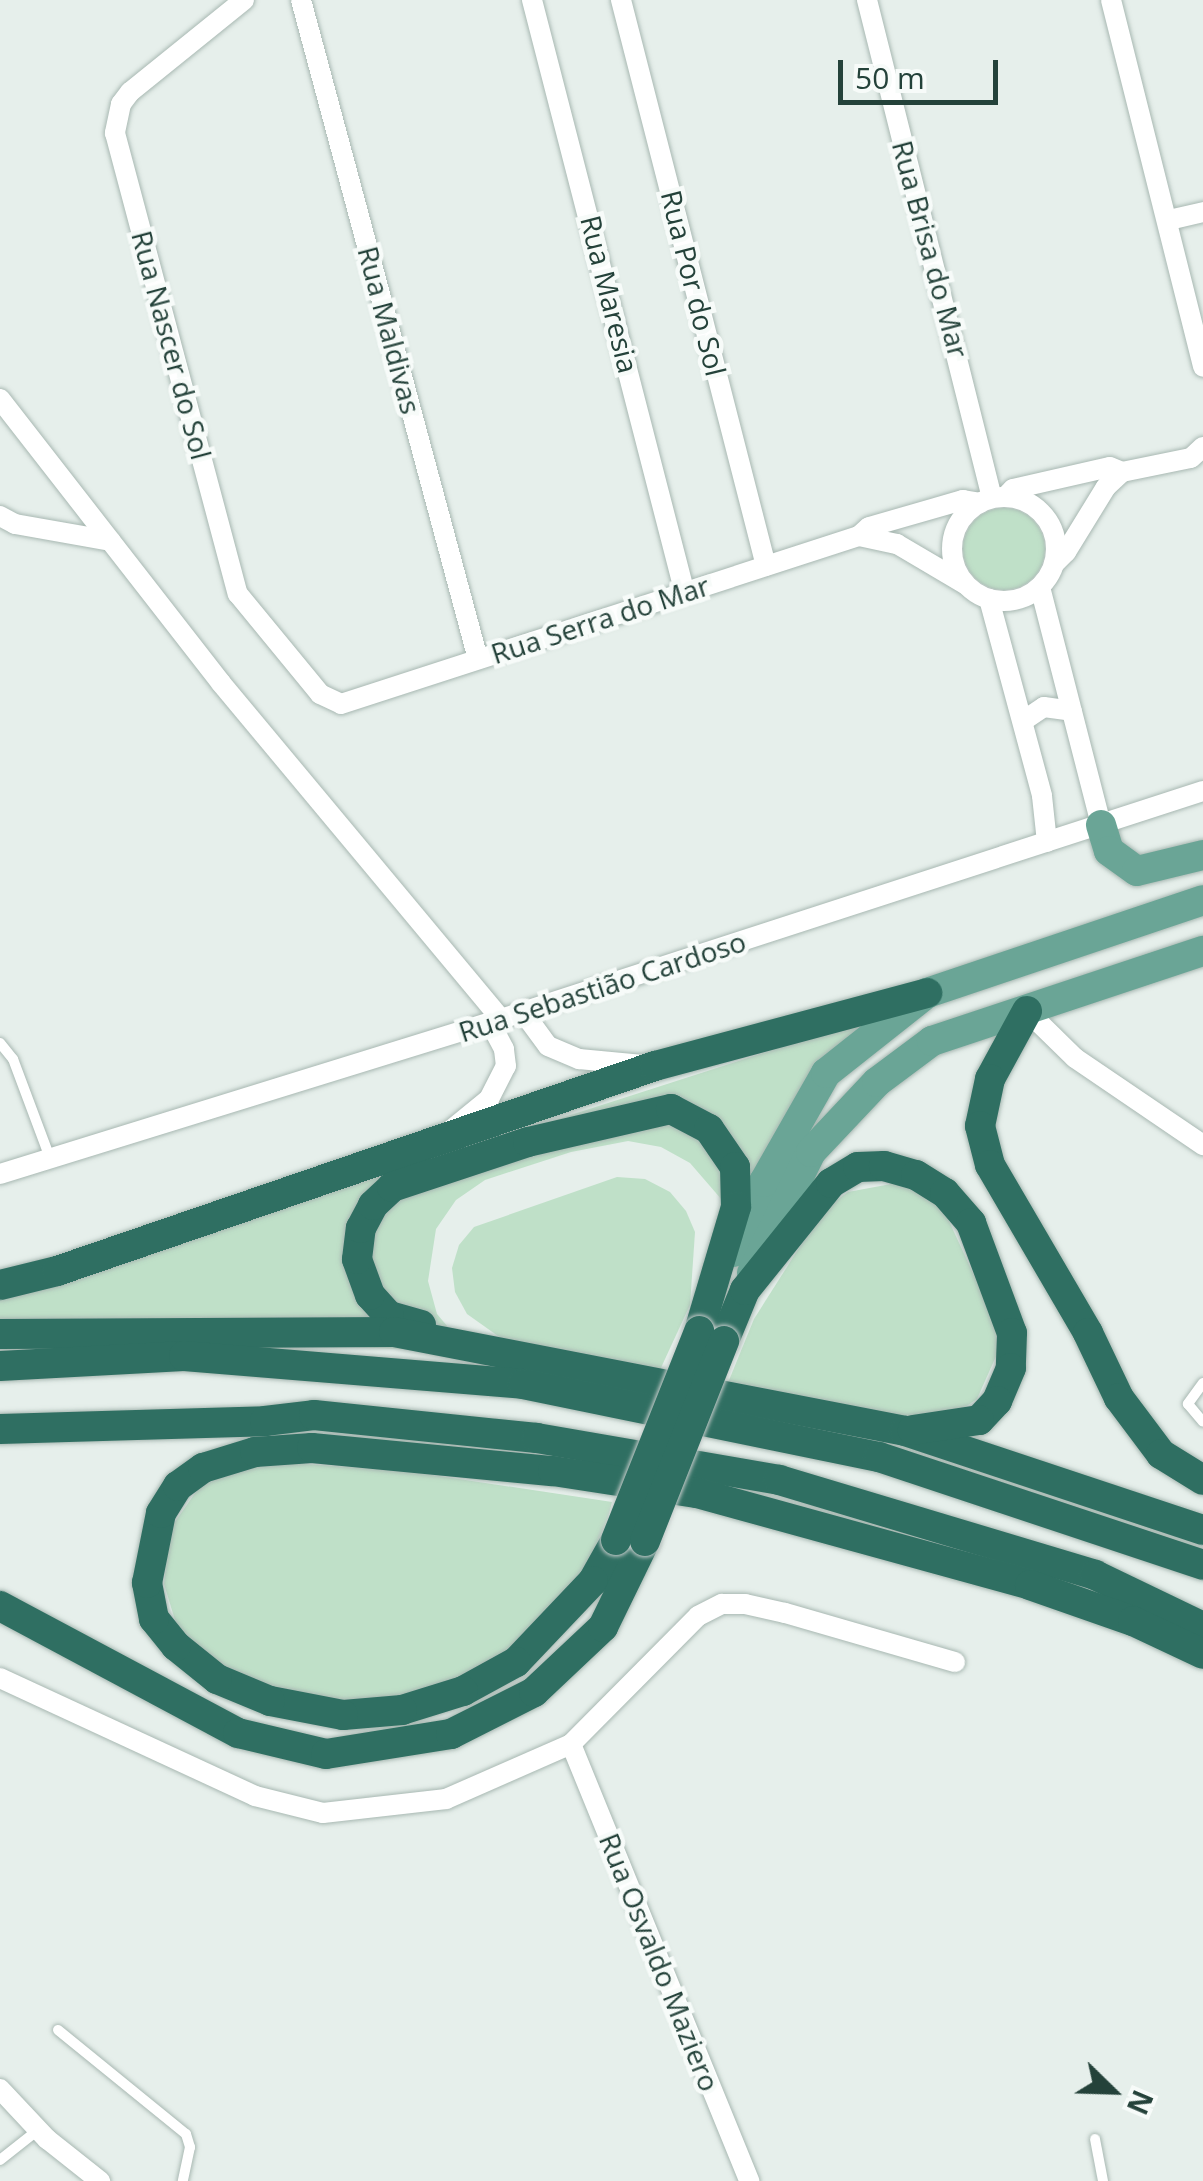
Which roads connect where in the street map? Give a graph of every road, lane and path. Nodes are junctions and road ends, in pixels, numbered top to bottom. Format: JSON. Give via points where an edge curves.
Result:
{"nodes":[{"id":1,"x":244,"y":0,"type":"edge"},
{"id":2,"x":301,"y":0,"type":"edge"},
{"id":3,"x":532,"y":0,"type":"edge"},
{"id":4,"x":622,"y":0,"type":"edge"},
{"id":5,"x":866,"y":0,"type":"edge"},
{"id":6,"x":1112,"y":0,"type":"edge"},
{"id":7,"x":1203,"y":212,"type":"edge"},
{"id":8,"x":1169,"y":220,"type":"junction"},
{"id":9,"x":1203,"y":367,"type":"edge"},
{"id":10,"x":0,"y":399,"type":"edge"},
{"id":11,"x":1203,"y":447,"type":"edge"},
{"id":12,"x":1122,"y":472,"type":"junction"},
{"id":13,"x":993,"y":499,"type":"junction"},
{"id":14,"x":0,"y":516,"type":"edge"},
{"id":15,"x":859,"y":536,"type":"junction"},
{"id":16,"x":111,"y":541,"type":"junction"},
{"id":17,"x":1054,"y":564,"type":"junction"},
{"id":18,"x":766,"y":566,"type":"junction"},
{"id":19,"x":966,"y":585,"type":"junction"},
{"id":20,"x":1040,"y":587,"type":"junction"},
{"id":21,"x":684,"y":590,"type":"junction"},
{"id":22,"x":990,"y":599,"type":"junction"},
{"id":23,"x":478,"y":659,"type":"junction"},
{"id":24,"x":341,"y":704,"type":"joint"},
{"id":25,"x":1072,"y":710,"type":"junction"},
{"id":26,"x":1023,"y":721,"type":"junction"},
{"id":27,"x":1203,"y":791,"type":"edge"},
{"id":28,"x":1102,"y":825,"type":"junction"},
{"id":29,"x":1047,"y":842,"type":"junction"},
{"id":30,"x":1203,"y":855,"type":"edge"},
{"id":31,"x":1203,"y":900,"type":"edge"},
{"id":32,"x":1203,"y":952,"type":"edge"},
{"id":33,"x":927,"y":993,"type":"junction"},
{"id":34,"x":1028,"y":1011,"type":"junction"},
{"id":35,"x":523,"y":1012,"type":"junction"},
{"id":36,"x":495,"y":1021,"type":"junction"},
{"id":37,"x":0,"y":1043,"type":"edge"},
{"id":38,"x":655,"y":1066,"type":"junction"},
{"id":39,"x":444,"y":1135,"type":"junction"},
{"id":40,"x":1203,"y":1145,"type":"edge"},
{"id":41,"x":50,"y":1158,"type":"junction"},
{"id":42,"x":0,"y":1174,"type":"edge"},
{"id":43,"x":0,"y":1286,"type":"edge"},
{"id":44,"x":744,"y":1290,"type":"junction"},
{"id":45,"x":712,"y":1300,"type":"junction"},
{"id":46,"x":0,"y":1334,"type":"edge"},
{"id":47,"x":711,"y":1336,"type":"junction"},
{"id":48,"x":504,"y":1353,"type":"junction"},
{"id":49,"x":0,"y":1366,"type":"edge"},
{"id":50,"x":1203,"y":1383,"type":"edge"},
{"id":51,"x":1203,"y":1422,"type":"edge"},
{"id":52,"x":0,"y":1429,"type":"edge"},
{"id":53,"x":905,"y":1431,"type":"junction"},
{"id":54,"x":1203,"y":1480,"type":"edge"},
{"id":55,"x":1203,"y":1530,"type":"edge"},
{"id":56,"x":630,"y":1540,"type":"junction"},
{"id":57,"x":1203,"y":1565,"type":"edge"},
{"id":58,"x":0,"y":1606,"type":"edge"},
{"id":59,"x":1203,"y":1628,"type":"edge"},
{"id":60,"x":1203,"y":1654,"type":"edge"},
{"id":61,"x":955,"y":1662,"type":"dead end"},
{"id":62,"x":0,"y":1678,"type":"edge"},
{"id":63,"x":570,"y":1744,"type":"junction"},
{"id":64,"x":58,"y":2030,"type":"dead end"},
{"id":65,"x":0,"y":2089,"type":"edge"},
{"id":66,"x":39,"y":2130,"type":"junction"},
{"id":67,"x":1095,"y":2139,"type":"dead end"},
{"id":68,"x":0,"y":2160,"type":"edge"},
{"id":69,"x":100,"y":2181,"type":"edge"},
{"id":70,"x":183,"y":2181,"type":"edge"},
{"id":71,"x":749,"y":2181,"type":"edge"},
{"id":72,"x":1103,"y":2181,"type":"edge"}],
"edges":[{"from":1,"to":24,"type":"street","name":"Rua Nascer do Sol","via":[[130,92],[115,133],[238,594],[320,694]]},
{"from":2,"to":23,"type":"street","name":"Rua Maldivas"},
{"from":3,"to":21,"type":"street","name":"Rua Maresia"},
{"from":4,"to":18,"type":"street","name":"Rua Por do Sol"},
{"from":5,"to":13,"type":"street","name":"Rua Brisa do Mar"},
{"from":6,"to":8,"type":"street"},
{"from":7,"to":8,"type":"street"},
{"from":8,"to":9,"type":"street"},
{"from":10,"to":16,"type":"street"},
{"from":11,"to":12,"type":"street","name":"Rua Serra do Mar","via":[[1191,458]]},
{"from":12,"to":13,"type":"street","name":"Rua Serra do Mar","via":[[1110,467]]},
{"from":12,"to":17,"type":"street"},
{"from":13,"to":15,"type":"street","name":"Rua Serra do Mar","via":[[963,500]]},
{"from":13,"to":17,"type":"street","via":[[1032,504],[1055,536]]},
{"from":13,"to":19,"type":"street","via":[[954,534],[954,561]]},
{"from":14,"to":16,"type":"street"},
{"from":15,"to":18,"type":"street","name":"Rua Serra do Mar"},
{"from":15,"to":19,"type":"street","via":[[897,544]]},
{"from":16,"to":36,"type":"street"},
{"from":17,"to":20,"type":"street"},
{"from":18,"to":21,"type":"street","name":"Rua Serra do Mar"},
{"from":19,"to":22,"type":"street"},
{"from":20,"to":22,"type":"street","via":[[1016,600]]},
{"from":20,"to":25,"type":"street"},
{"from":21,"to":23,"type":"street","name":"Rua Serra do Mar"},
{"from":22,"to":26,"type":"street"},
{"from":23,"to":24,"type":"street","name":"Rua Serra do Mar"},
{"from":25,"to":26,"type":"street","via":[[1044,707]]},
{"from":25,"to":28,"type":"street"},
{"from":26,"to":29,"type":"street"},
{"from":27,"to":28,"type":"street","name":"Rua Sebastião Cardoso"},
{"from":28,"to":29,"type":"street","name":"Rua Sebastião Cardoso"},
{"from":28,"to":30,"type":"main road","via":[[1109,851],[1137,872]]},
{"from":29,"to":35,"type":"street","name":"Rua Sebastião Cardoso"},
{"from":31,"to":33,"type":"main road"},
{"from":32,"to":34,"type":"main road"},
{"from":33,"to":38,"type":"highway"},
{"from":33,"to":45,"type":"main road","via":[[826,1073],[764,1182]]},
{"from":34,"to":40,"type":"street","via":[[1075,1058]]},
{"from":34,"to":44,"type":"main road","via":[[932,1041],[877,1082],[811,1152]]},
{"from":34,"to":54,"type":"highway","via":[[990,1080],[980,1126],[990,1165],[1120,1398],[1162,1454]]},
{"from":35,"to":36,"type":"street","name":"Rua Sebastião Cardoso"},
{"from":35,"to":38,"type":"street","via":[[534,1033],[563,1052]]},
{"from":36,"to":39,"type":"street","via":[[506,1066],[499,1084]]},
{"from":36,"to":41,"type":"street","name":"Rua Sebastião Cardoso"},
{"from":37,"to":41,"type":"lane","via":[[13,1059]]},
{"from":38,"to":39,"type":"highway"},
{"from":39,"to":43,"type":"highway"},
{"from":41,"to":42,"type":"street","name":"Rua Sebastião Cardoso"},
{"from":44,"to":47,"type":"highway"},
{"from":44,"to":53,"type":"highway","via":[[808,1206],[858,1166],[916,1175],[944,1193],[971,1223],[1012,1333],[1012,1368],[979,1420]]},
{"from":45,"to":47,"type":"highway"},
{"from":45,"to":48,"type":"highway","via":[[736,1207],[735,1167],[709,1128],[671,1108],[528,1142],[392,1187],[362,1228],[356,1258],[370,1295],[389,1316]]},
{"from":46,"to":48,"type":"highway","via":[[394,1332]]},
{"from":47,"to":56,"type":"highway","bridge":true},
{"from":48,"to":53,"type":"highway"},
{"from":49,"to":57,"type":"highway","via":[[184,1356],[523,1384],[879,1457]]},
{"from":50,"to":51,"type":"lane","via":[[1188,1404]]},
{"from":52,"to":59,"type":"highway","via":[[314,1415],[538,1438],[779,1480],[1095,1575]]},
{"from":53,"to":55,"type":"highway"},
{"from":56,"to":58,"type":"highway","via":[[604,1628],[534,1692],[451,1734],[326,1754],[238,1733]]},
{"from":56,"to":60,"type":"highway","via":[[516,1662],[464,1691],[402,1710],[343,1715],[270,1701],[217,1678],[154,1620],[148,1583],[161,1513],[178,1486],[202,1468],[255,1452],[312,1448],[552,1471],[713,1497],[1030,1585]]},
{"from":61,"to":63,"type":"street","via":[[785,1613],[722,1604],[698,1616]]},
{"from":62,"to":63,"type":"street","via":[[255,1796],[322,1813],[446,1799]]},
{"from":63,"to":71,"type":"street","name":"Rua Osvaldo Maziero"},
{"from":64,"to":70,"type":"lane","via":[[186,2134]]},
{"from":65,"to":66,"type":"street"},
{"from":66,"to":68,"type":"lane"},
{"from":66,"to":69,"type":"street"},
{"from":67,"to":72,"type":"lane"}]}
